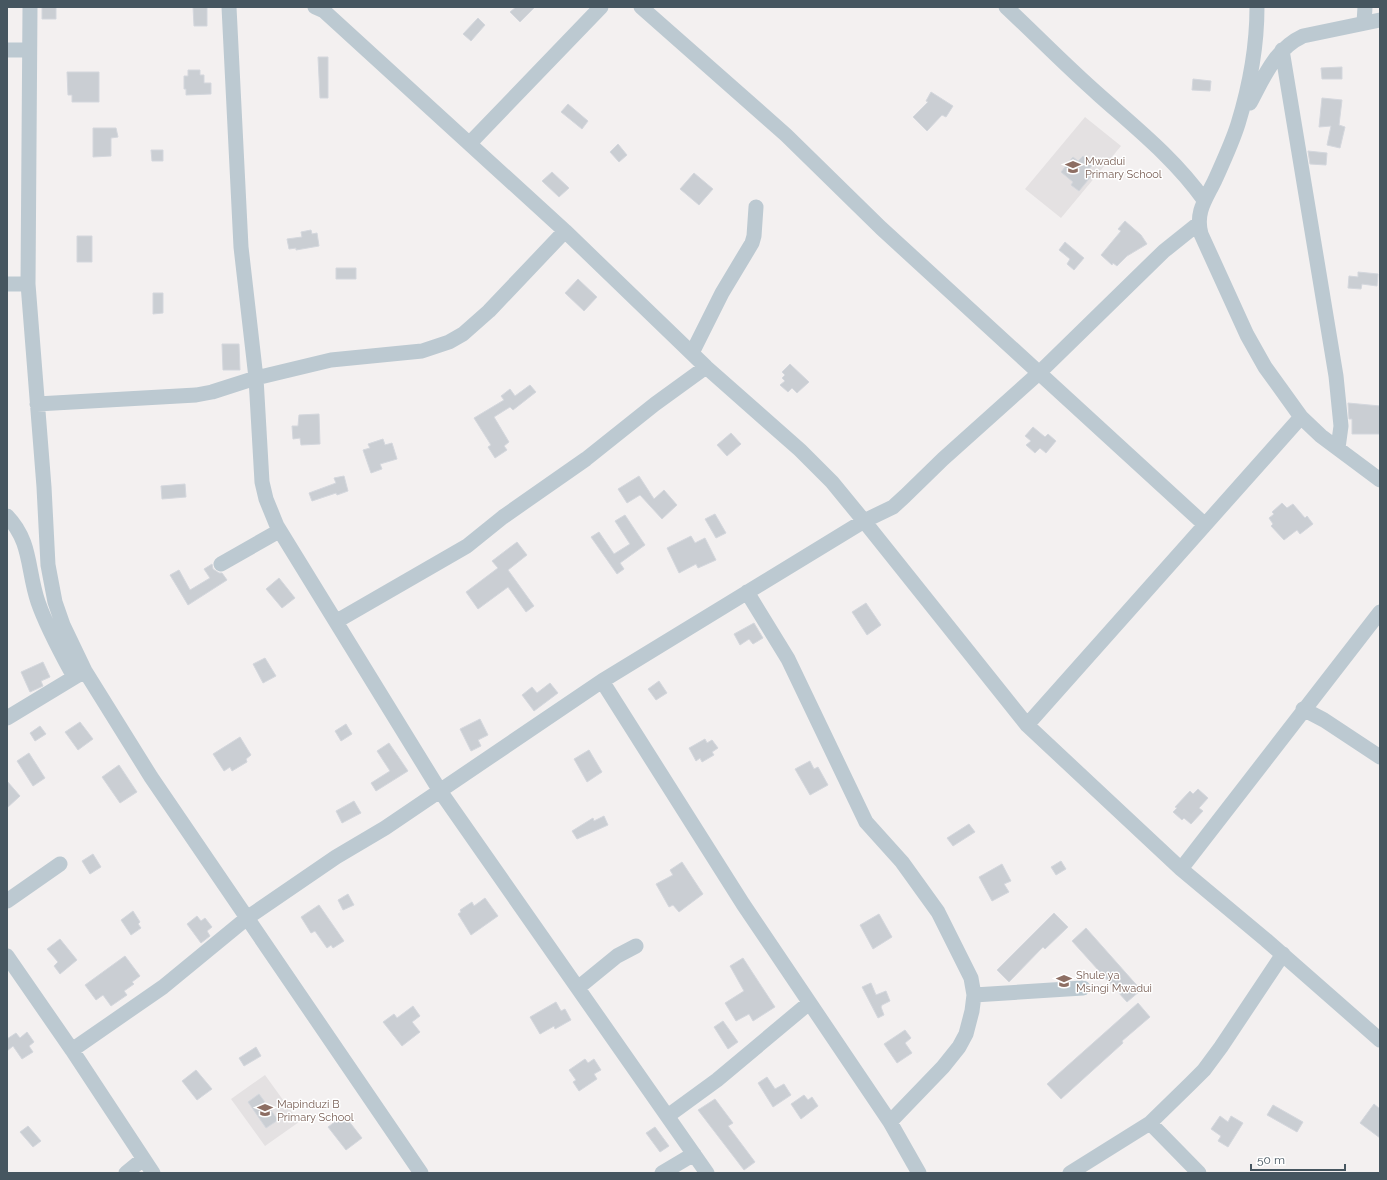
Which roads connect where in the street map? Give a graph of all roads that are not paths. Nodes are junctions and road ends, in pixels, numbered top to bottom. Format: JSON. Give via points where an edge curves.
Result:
{"nodes":[{"id":1,"x":30,"y":7,"type":"edge"},
{"id":2,"x":229,"y":7,"type":"edge"},
{"id":3,"x":315,"y":7,"type":"edge"},
{"id":4,"x":601,"y":7,"type":"edge"},
{"id":5,"x":641,"y":7,"type":"edge"},
{"id":6,"x":1006,"y":7,"type":"edge"},
{"id":7,"x":1257,"y":7,"type":"edge"},
{"id":8,"x":1365,"y":7,"type":"edge"},
{"id":9,"x":1380,"y":20,"type":"edge"},
{"id":10,"x":1364,"y":22,"type":"junction"},
{"id":11,"x":7,"y":50,"type":"edge"},
{"id":12,"x":29,"y":50,"type":"junction"},
{"id":13,"x":1282,"y":50,"type":"junction"},
{"id":14,"x":1238,"y":125,"type":"junction"},
{"id":15,"x":470,"y":143,"type":"junction"},
{"id":16,"x":1204,"y":200,"type":"junction"},
{"id":17,"x":756,"y":207,"type":"dead end"},
{"id":18,"x":1199,"y":223,"type":"junction"},
{"id":19,"x":565,"y":231,"type":"junction"},
{"id":20,"x":7,"y":284,"type":"edge"},
{"id":21,"x":28,"y":284,"type":"junction"},
{"id":22,"x":692,"y":353,"type":"junction"},
{"id":23,"x":706,"y":367,"type":"junction"},
{"id":24,"x":1040,"y":372,"type":"junction"},
{"id":25,"x":256,"y":378,"type":"junction"},
{"id":26,"x":37,"y":404,"type":"junction"},
{"id":27,"x":1301,"y":417,"type":"junction"},
{"id":28,"x":1338,"y":448,"type":"junction"},
{"id":29,"x":1380,"y":480,"type":"edge"},
{"id":30,"x":7,"y":516,"type":"edge"},
{"id":31,"x":864,"y":521,"type":"junction"},
{"id":32,"x":1204,"y":524,"type":"junction"},
{"id":33,"x":279,"y":531,"type":"junction"},
{"id":34,"x":221,"y":564,"type":"dead end"},
{"id":35,"x":746,"y":592,"type":"junction"},
{"id":36,"x":1380,"y":612,"type":"edge"},
{"id":37,"x":337,"y":622,"type":"junction"},
{"id":38,"x":80,"y":674,"type":"junction"},
{"id":39,"x":602,"y":681,"type":"junction"},
{"id":40,"x":1303,"y":708,"type":"junction"},
{"id":41,"x":7,"y":718,"type":"edge"},
{"id":42,"x":1028,"y":725,"type":"junction"},
{"id":43,"x":1380,"y":758,"type":"edge"},
{"id":44,"x":440,"y":790,"type":"junction"},
{"id":45,"x":60,"y":864,"type":"dead end"},
{"id":46,"x":1181,"y":869,"type":"junction"},
{"id":47,"x":7,"y":901,"type":"edge"},
{"id":48,"x":247,"y":918,"type":"junction"},
{"id":49,"x":636,"y":946,"type":"dead end"},
{"id":50,"x":1283,"y":954,"type":"junction"},
{"id":51,"x":7,"y":956,"type":"edge"},
{"id":52,"x":579,"y":986,"type":"junction"},
{"id":53,"x":1083,"y":988,"type":"dead end"},
{"id":54,"x":974,"y":995,"type":"junction"},
{"id":55,"x":809,"y":1003,"type":"junction"},
{"id":56,"x":1380,"y":1040,"type":"edge"},
{"id":57,"x":72,"y":1050,"type":"junction"},
{"id":58,"x":668,"y":1116,"type":"junction"},
{"id":59,"x":890,"y":1122,"type":"junction"},
{"id":60,"x":1150,"y":1123,"type":"junction"},
{"id":61,"x":694,"y":1154,"type":"junction"},
{"id":62,"x":144,"y":1159,"type":"junction"},
{"id":63,"x":126,"y":1173,"type":"edge"},
{"id":64,"x":153,"y":1173,"type":"edge"},
{"id":65,"x":421,"y":1173,"type":"edge"},
{"id":66,"x":662,"y":1173,"type":"edge"},
{"id":67,"x":707,"y":1173,"type":"edge"},
{"id":68,"x":918,"y":1173,"type":"edge"},
{"id":69,"x":1070,"y":1173,"type":"edge"},
{"id":70,"x":1199,"y":1173,"type":"edge"}],
"edges":[{"from":1,"to":12,"type":"street"},
{"from":2,"to":25,"type":"street","via":[[241,247]]},
{"from":3,"to":15,"type":"street","via":[[330,17]]},
{"from":4,"to":15,"type":"street"},
{"from":5,"to":24,"type":"street","via":[[786,135],[881,228]]},
{"from":6,"to":16,"type":"street","via":[[1097,94],[1169,157]]},
{"from":7,"to":14,"type":"street","via":[[1253,66]]},
{"from":8,"to":10,"type":"street"},
{"from":9,"to":10,"type":"street"},
{"from":10,"to":13,"type":"street","via":[[1303,36]]},
{"from":11,"to":12,"type":"street"},
{"from":12,"to":21,"type":"street"},
{"from":13,"to":14,"type":"street"},
{"from":13,"to":28,"type":"street","via":[[1336,376],[1341,426]]},
{"from":14,"to":16,"type":"street"},
{"from":15,"to":19,"type":"street"},
{"from":16,"to":18,"type":"street"},
{"from":17,"to":22,"type":"street","via":[[752,243],[722,293]]},
{"from":18,"to":24,"type":"street","via":[[1164,251]]},
{"from":18,"to":27,"type":"street","via":[[1201,234],[1247,334],[1265,367]]},
{"from":19,"to":22,"type":"street"},
{"from":19,"to":25,"type":"street","via":[[489,310],[463,334],[449,342],[422,351],[331,360]]},
{"from":20,"to":21,"type":"street"},
{"from":21,"to":26,"type":"street"},
{"from":22,"to":23,"type":"street"},
{"from":23,"to":31,"type":"street","via":[[800,450],[832,482]]},
{"from":23,"to":37,"type":"street","via":[[467,546]]},
{"from":24,"to":31,"type":"street","via":[[943,458],[893,507]]},
{"from":24,"to":32,"type":"street"},
{"from":25,"to":26,"type":"street","via":[[196,395]]},
{"from":25,"to":33,"type":"street","via":[[262,482]]},
{"from":26,"to":38,"type":"street","via":[[49,572],[62,626]]},
{"from":27,"to":28,"type":"street"},
{"from":27,"to":32,"type":"street"},
{"from":28,"to":29,"type":"street"},
{"from":30,"to":38,"type":"street","via":[[22,534],[38,602],[53,637]]},
{"from":31,"to":35,"type":"street"},
{"from":31,"to":42,"type":"street"},
{"from":32,"to":42,"type":"street"},
{"from":33,"to":34,"type":"street"},
{"from":33,"to":37,"type":"street"},
{"from":35,"to":39,"type":"street"},
{"from":35,"to":54,"type":"street","via":[[788,659],[866,822],[902,862],[938,912],[971,978]]},
{"from":36,"to":40,"type":"street"},
{"from":37,"to":44,"type":"street"},
{"from":38,"to":41,"type":"street"},
{"from":38,"to":48,"type":"street"},
{"from":39,"to":44,"type":"street"},
{"from":39,"to":55,"type":"street"},
{"from":40,"to":43,"type":"street"},
{"from":40,"to":46,"type":"street"},
{"from":42,"to":46,"type":"street"},
{"from":44,"to":48,"type":"street"},
{"from":44,"to":52,"type":"street"},
{"from":45,"to":47,"type":"street"},
{"from":46,"to":50,"type":"street"},
{"from":48,"to":57,"type":"street","via":[[163,987]]},
{"from":48,"to":65,"type":"street"},
{"from":49,"to":52,"type":"street","via":[[617,956]]},
{"from":50,"to":56,"type":"street"},
{"from":50,"to":60,"type":"street","via":[[1204,1070]]},
{"from":51,"to":57,"type":"street"},
{"from":52,"to":58,"type":"street"},
{"from":53,"to":54,"type":"street"},
{"from":54,"to":59,"type":"street","via":[[966,1034],[959,1047],[939,1072]]},
{"from":55,"to":58,"type":"street","via":[[717,1080]]},
{"from":55,"to":59,"type":"street"},
{"from":57,"to":62,"type":"street"},
{"from":58,"to":61,"type":"street"},
{"from":59,"to":68,"type":"street"},
{"from":60,"to":69,"type":"street"},
{"from":60,"to":70,"type":"street"},
{"from":61,"to":66,"type":"street"},
{"from":61,"to":67,"type":"street"},
{"from":62,"to":63,"type":"street"},
{"from":62,"to":64,"type":"street"}]}
